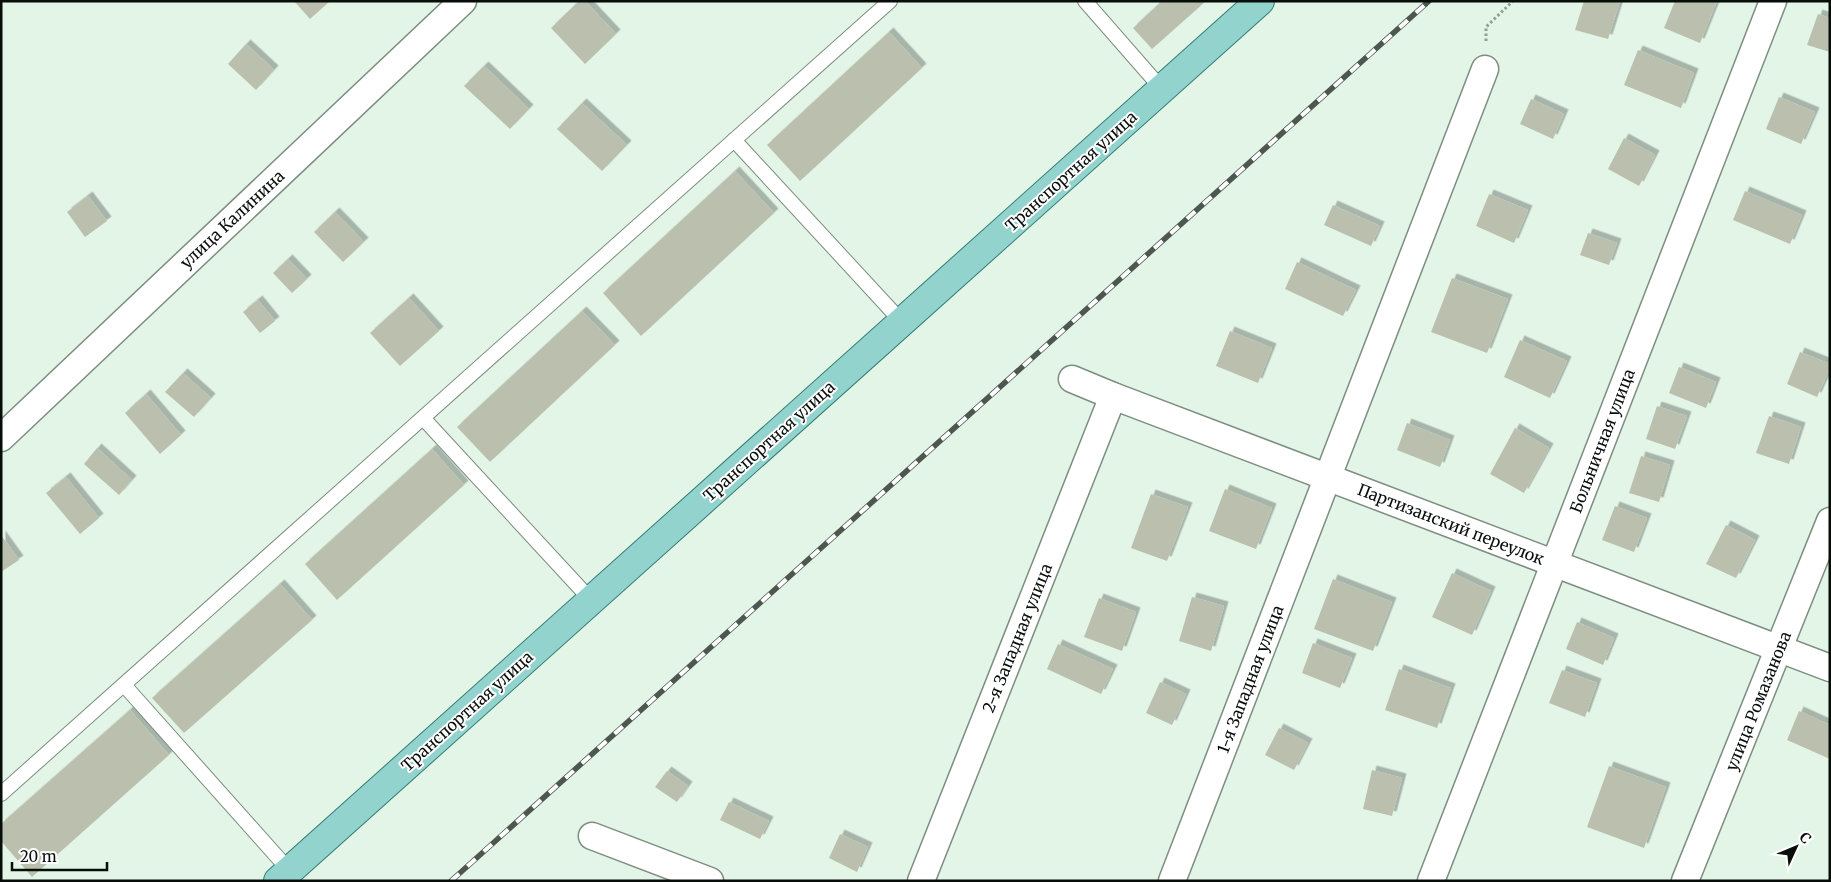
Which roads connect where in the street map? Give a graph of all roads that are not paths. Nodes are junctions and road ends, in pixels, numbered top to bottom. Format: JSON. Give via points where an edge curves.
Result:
{"nodes":[{"id":1,"x":463,"y":1,"type":"edge"},
{"id":2,"x":890,"y":1,"type":"edge"},
{"id":3,"x":1085,"y":1,"type":"edge"},
{"id":4,"x":1260,"y":1,"type":"edge"},
{"id":5,"x":1774,"y":1,"type":"edge"},
{"id":6,"x":1485,"y":69,"type":"road end"},
{"id":7,"x":1162,"y":89,"type":"junction"},
{"id":8,"x":734,"y":140,"type":"junction"},
{"id":9,"x":902,"y":322,"type":"junction"},
{"id":10,"x":1072,"y":379,"type":"dead end"},
{"id":11,"x":1113,"y":396,"type":"junction"},
{"id":12,"x":422,"y":418,"type":"junction"},
{"id":13,"x":1,"y":438,"type":"edge"},
{"id":14,"x":1328,"y":478,"type":"junction"},
{"id":15,"x":1830,"y":521,"type":"edge"},
{"id":16,"x":1554,"y":564,"type":"junction"},
{"id":17,"x":591,"y":600,"type":"junction"},
{"id":18,"x":1778,"y":649,"type":"junction"},
{"id":19,"x":1830,"y":668,"type":"edge"},
{"id":20,"x":124,"y":685,"type":"junction"},
{"id":21,"x":1,"y":794,"type":"edge"},
{"id":22,"x":592,"y":836,"type":"dead end"},
{"id":23,"x":664,"y":873,"type":"edge"},
{"id":24,"x":284,"y":876,"type":"edge"},
{"id":25,"x":710,"y":881,"type":"edge"},
{"id":26,"x":921,"y":881,"type":"edge"},
{"id":27,"x":1172,"y":881,"type":"edge"},
{"id":28,"x":1431,"y":881,"type":"edge"},
{"id":29,"x":1685,"y":881,"type":"edge"}],
"edges":[{"from":1,"to":13,"type":"street","name":"улица Калинина"},
{"from":2,"to":8,"type":"lane"},
{"from":3,"to":7,"type":"lane"},
{"from":4,"to":7,"type":"main road","name":"Транспортная улица"},
{"from":5,"to":16,"type":"street","name":"Больничная улица"},
{"from":6,"to":14,"type":"street","name":"1-я Западная улица"},
{"from":7,"to":9,"type":"main road","name":"Транспортная улица"},
{"from":8,"to":9,"type":"lane"},
{"from":8,"to":12,"type":"lane"},
{"from":9,"to":17,"type":"main road","name":"Транспортная улица"},
{"from":10,"to":11,"type":"street","name":"Партизанский переулок"},
{"from":11,"to":14,"type":"street","name":"Партизанский переулок"},
{"from":11,"to":26,"type":"street","name":"2-я Западная улица"},
{"from":12,"to":17,"type":"lane"},
{"from":12,"to":20,"type":"lane"},
{"from":14,"to":16,"type":"street","name":"Партизанский переулок"},
{"from":14,"to":27,"type":"street","name":"1-я Западная улица"},
{"from":15,"to":18,"type":"street","name":"улица Ромазанова"},
{"from":16,"to":18,"type":"street","name":"Партизанский переулок"},
{"from":16,"to":28,"type":"street","name":"Больничная улица"},
{"from":17,"to":24,"type":"main road","name":"Транспортная улица"},
{"from":18,"to":19,"type":"street","name":"Партизанский переулок"},
{"from":18,"to":29,"type":"street","name":"улица Ромазанова"},
{"from":20,"to":21,"type":"lane"},
{"from":20,"to":24,"type":"lane"},
{"from":22,"to":23,"type":"street"},
{"from":23,"to":25,"type":"street"}]}
